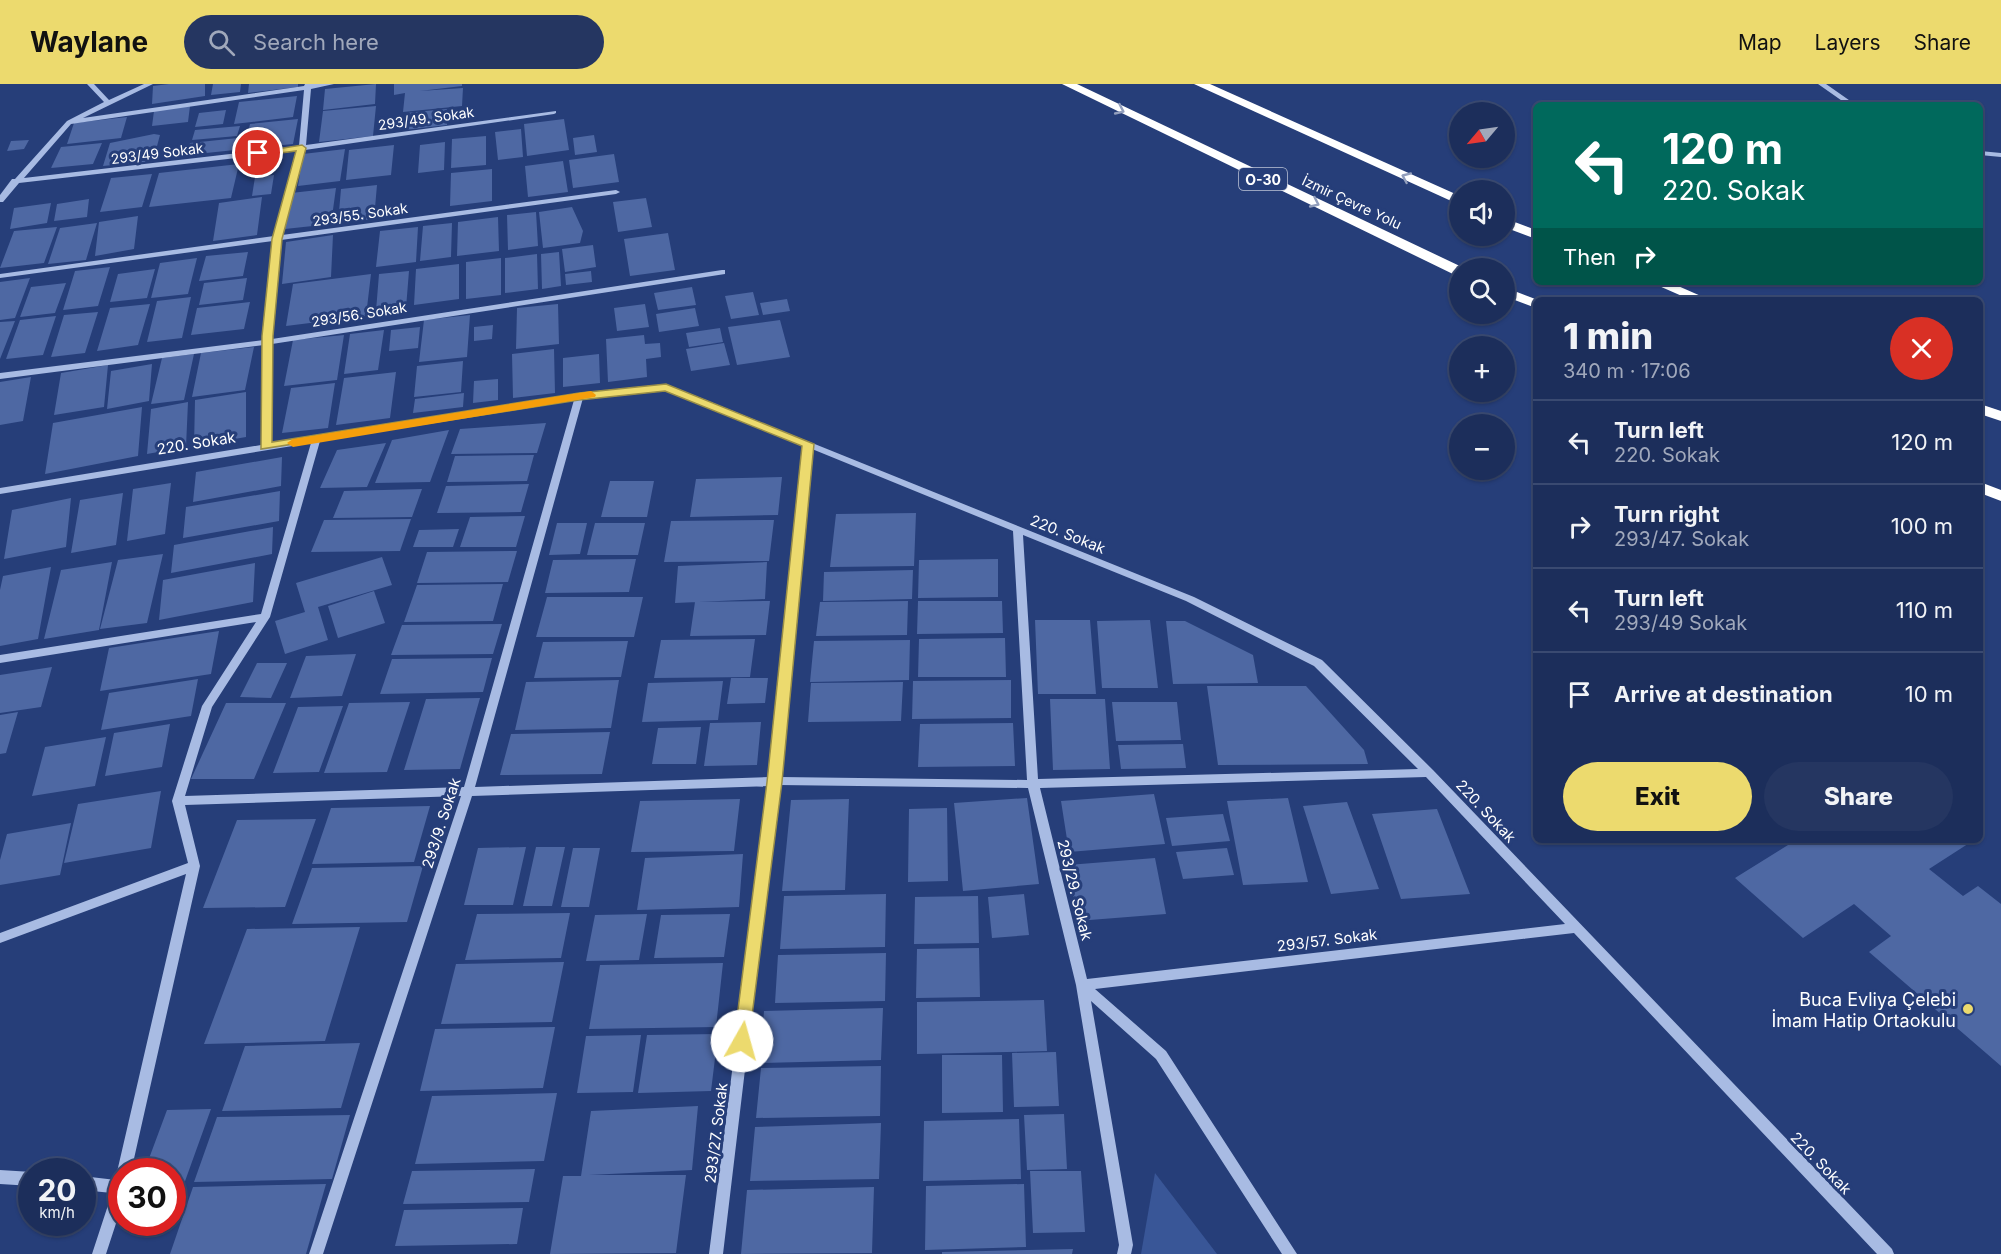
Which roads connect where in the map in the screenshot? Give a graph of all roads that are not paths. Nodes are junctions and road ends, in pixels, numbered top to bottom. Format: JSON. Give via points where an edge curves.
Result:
{"nodes":[{"id":1,"x":90,"y":84,"type":"edge"},
{"id":2,"x":150,"y":84,"type":"edge"},
{"id":3,"x":331,"y":84,"type":"edge"},
{"id":4,"x":1068,"y":84,"type":"edge"},
{"id":5,"x":1200,"y":84,"type":"edge"},
{"id":6,"x":1821,"y":84,"type":"edge"},
{"id":7,"x":308,"y":85,"type":"edge"},
{"id":8,"x":108,"y":102,"type":"junction"},
{"id":9,"x":1848,"y":102,"type":"edge"},
{"id":10,"x":554,"y":112,"type":"dead end"},
{"id":11,"x":69,"y":122,"type":"junction"},
{"id":12,"x":302,"y":148,"type":"junction"},
{"id":13,"x":1983,"y":153,"type":"edge"},
{"id":14,"x":2001,"y":154,"type":"edge"},
{"id":15,"x":15,"y":181,"type":"junction"},
{"id":16,"x":616,"y":192,"type":"dead end"},
{"id":17,"x":1449,"y":196,"type":"edge"},
{"id":18,"x":0,"y":200,"type":"edge"},
{"id":19,"x":1515,"y":226,"type":"edge"},
{"id":20,"x":1533,"y":234,"type":"edge"},
{"id":21,"x":277,"y":239,"type":"junction"},
{"id":22,"x":1449,"y":267,"type":"edge"},
{"id":23,"x":722,"y":272,"type":"dead end"},
{"id":24,"x":0,"y":276,"type":"edge"},
{"id":25,"x":1665,"y":285,"type":"edge"},
{"id":26,"x":1515,"y":295,"type":"edge"},
{"id":27,"x":1695,"y":297,"type":"edge"},
{"id":28,"x":1533,"y":303,"type":"edge"},
{"id":29,"x":267,"y":342,"type":"junction"},
{"id":30,"x":0,"y":376,"type":"edge"},
{"id":31,"x":579,"y":396,"type":"junction"},
{"id":32,"x":1983,"y":410,"type":"edge"},
{"id":33,"x":2001,"y":416,"type":"edge"},
{"id":34,"x":316,"y":440,"type":"junction"},
{"id":35,"x":808,"y":444,"type":"junction"},
{"id":36,"x":266,"y":447,"type":"junction"},
{"id":37,"x":1983,"y":488,"type":"edge"},
{"id":38,"x":0,"y":490,"type":"edge"},
{"id":39,"x":2001,"y":496,"type":"edge"},
{"id":40,"x":1018,"y":530,"type":"junction"},
{"id":41,"x":265,"y":617,"type":"junction"},
{"id":42,"x":0,"y":659,"type":"edge"},
{"id":43,"x":1429,"y":773,"type":"junction"},
{"id":44,"x":774,"y":782,"type":"junction"},
{"id":45,"x":1033,"y":784,"type":"junction"},
{"id":46,"x":468,"y":791,"type":"junction"},
{"id":47,"x":178,"y":801,"type":"junction"},
{"id":48,"x":195,"y":866,"type":"junction"},
{"id":49,"x":1576,"y":928,"type":"junction"},
{"id":50,"x":0,"y":938,"type":"edge"},
{"id":51,"x":1082,"y":985,"type":"junction"},
{"id":52,"x":127,"y":1158,"type":"edge"},
{"id":53,"x":0,"y":1177,"type":"edge"},
{"id":54,"x":18,"y":1178,"type":"edge"},
{"id":55,"x":108,"y":1225,"type":"edge"},
{"id":56,"x":99,"y":1254,"type":"edge"},
{"id":57,"x":316,"y":1254,"type":"edge"},
{"id":58,"x":716,"y":1254,"type":"edge"},
{"id":59,"x":1124,"y":1254,"type":"edge"},
{"id":60,"x":1290,"y":1254,"type":"edge"},
{"id":61,"x":1887,"y":1254,"type":"edge"}],
"edges":[{"from":1,"to":8,"type":"street"},
{"from":2,"to":8,"type":"street"},
{"from":3,"to":7,"type":"street"},
{"from":4,"to":22,"type":"highway","name":"İzmir Çevre Yolu","number":"O-30","one_way":true},
{"from":17,"to":5,"type":"highway","one_way":true},
{"from":6,"to":9,"type":"street"},
{"from":7,"to":11,"type":"street"},
{"from":7,"to":12,"type":"street"},
{"from":8,"to":11,"type":"street"},
{"from":10,"to":12,"type":"street","name":"293/49. Sokak"},
{"from":11,"to":15,"type":"street"},
{"from":12,"to":15,"type":"street","name":"293/49 Sokak"},
{"from":12,"to":21,"type":"street"},
{"from":13,"to":14,"type":"street"},
{"from":15,"to":18,"type":"street"},
{"from":16,"to":21,"type":"street","name":"293/55. Sokak"},
{"from":19,"to":20,"type":"highway"},
{"from":21,"to":24,"type":"street","name":"293/55. Sokak"},
{"from":21,"to":29,"type":"street"},
{"from":23,"to":29,"type":"street","name":"293/56. Sokak"},
{"from":25,"to":27,"type":"highway"},
{"from":26,"to":28,"type":"highway"},
{"from":29,"to":30,"type":"street","name":"293/56. Sokak"},
{"from":29,"to":36,"type":"street"},
{"from":31,"to":34,"type":"street","name":"220. Sokak"},
{"from":31,"to":35,"type":"street","name":"220. Sokak","via":[[666,387]]},
{"from":31,"to":46,"type":"street","name":"293/9. Sokak"},
{"from":32,"to":33,"type":"highway"},
{"from":34,"to":36,"type":"street","name":"220. Sokak"},
{"from":34,"to":41,"type":"street"},
{"from":35,"to":40,"type":"street","name":"220. Sokak"},
{"from":35,"to":44,"type":"street","name":"293/27. Sokak"},
{"from":36,"to":38,"type":"street","name":"220. Sokak"},
{"from":37,"to":39,"type":"highway"},
{"from":40,"to":43,"type":"street","name":"220. Sokak","via":[[1190,599],[1318,663]]},
{"from":40,"to":45,"type":"street","name":"293/29. Sokak"},
{"from":41,"to":42,"type":"street"},
{"from":41,"to":47,"type":"street","via":[[207,706]]},
{"from":43,"to":45,"type":"street"},
{"from":43,"to":49,"type":"street","name":"220. Sokak"},
{"from":44,"to":45,"type":"street"},
{"from":44,"to":46,"type":"street"},
{"from":44,"to":58,"type":"street","name":"293/27. Sokak"},
{"from":45,"to":51,"type":"street","name":"293/29. Sokak"},
{"from":46,"to":47,"type":"street"},
{"from":46,"to":57,"type":"street","name":"293/9. Sokak"},
{"from":47,"to":48,"type":"street"},
{"from":48,"to":50,"type":"street"},
{"from":48,"to":52,"type":"street"},
{"from":49,"to":51,"type":"street","name":"293/57. Sokak"},
{"from":49,"to":61,"type":"street","name":"220. Sokak"},
{"from":51,"to":59,"type":"street","name":"293/29. Sokak","via":[[1126,1245]]},
{"from":51,"to":60,"type":"street","via":[[1161,1054]]},
{"from":53,"to":54,"type":"street"},
{"from":55,"to":56,"type":"street"}]}
